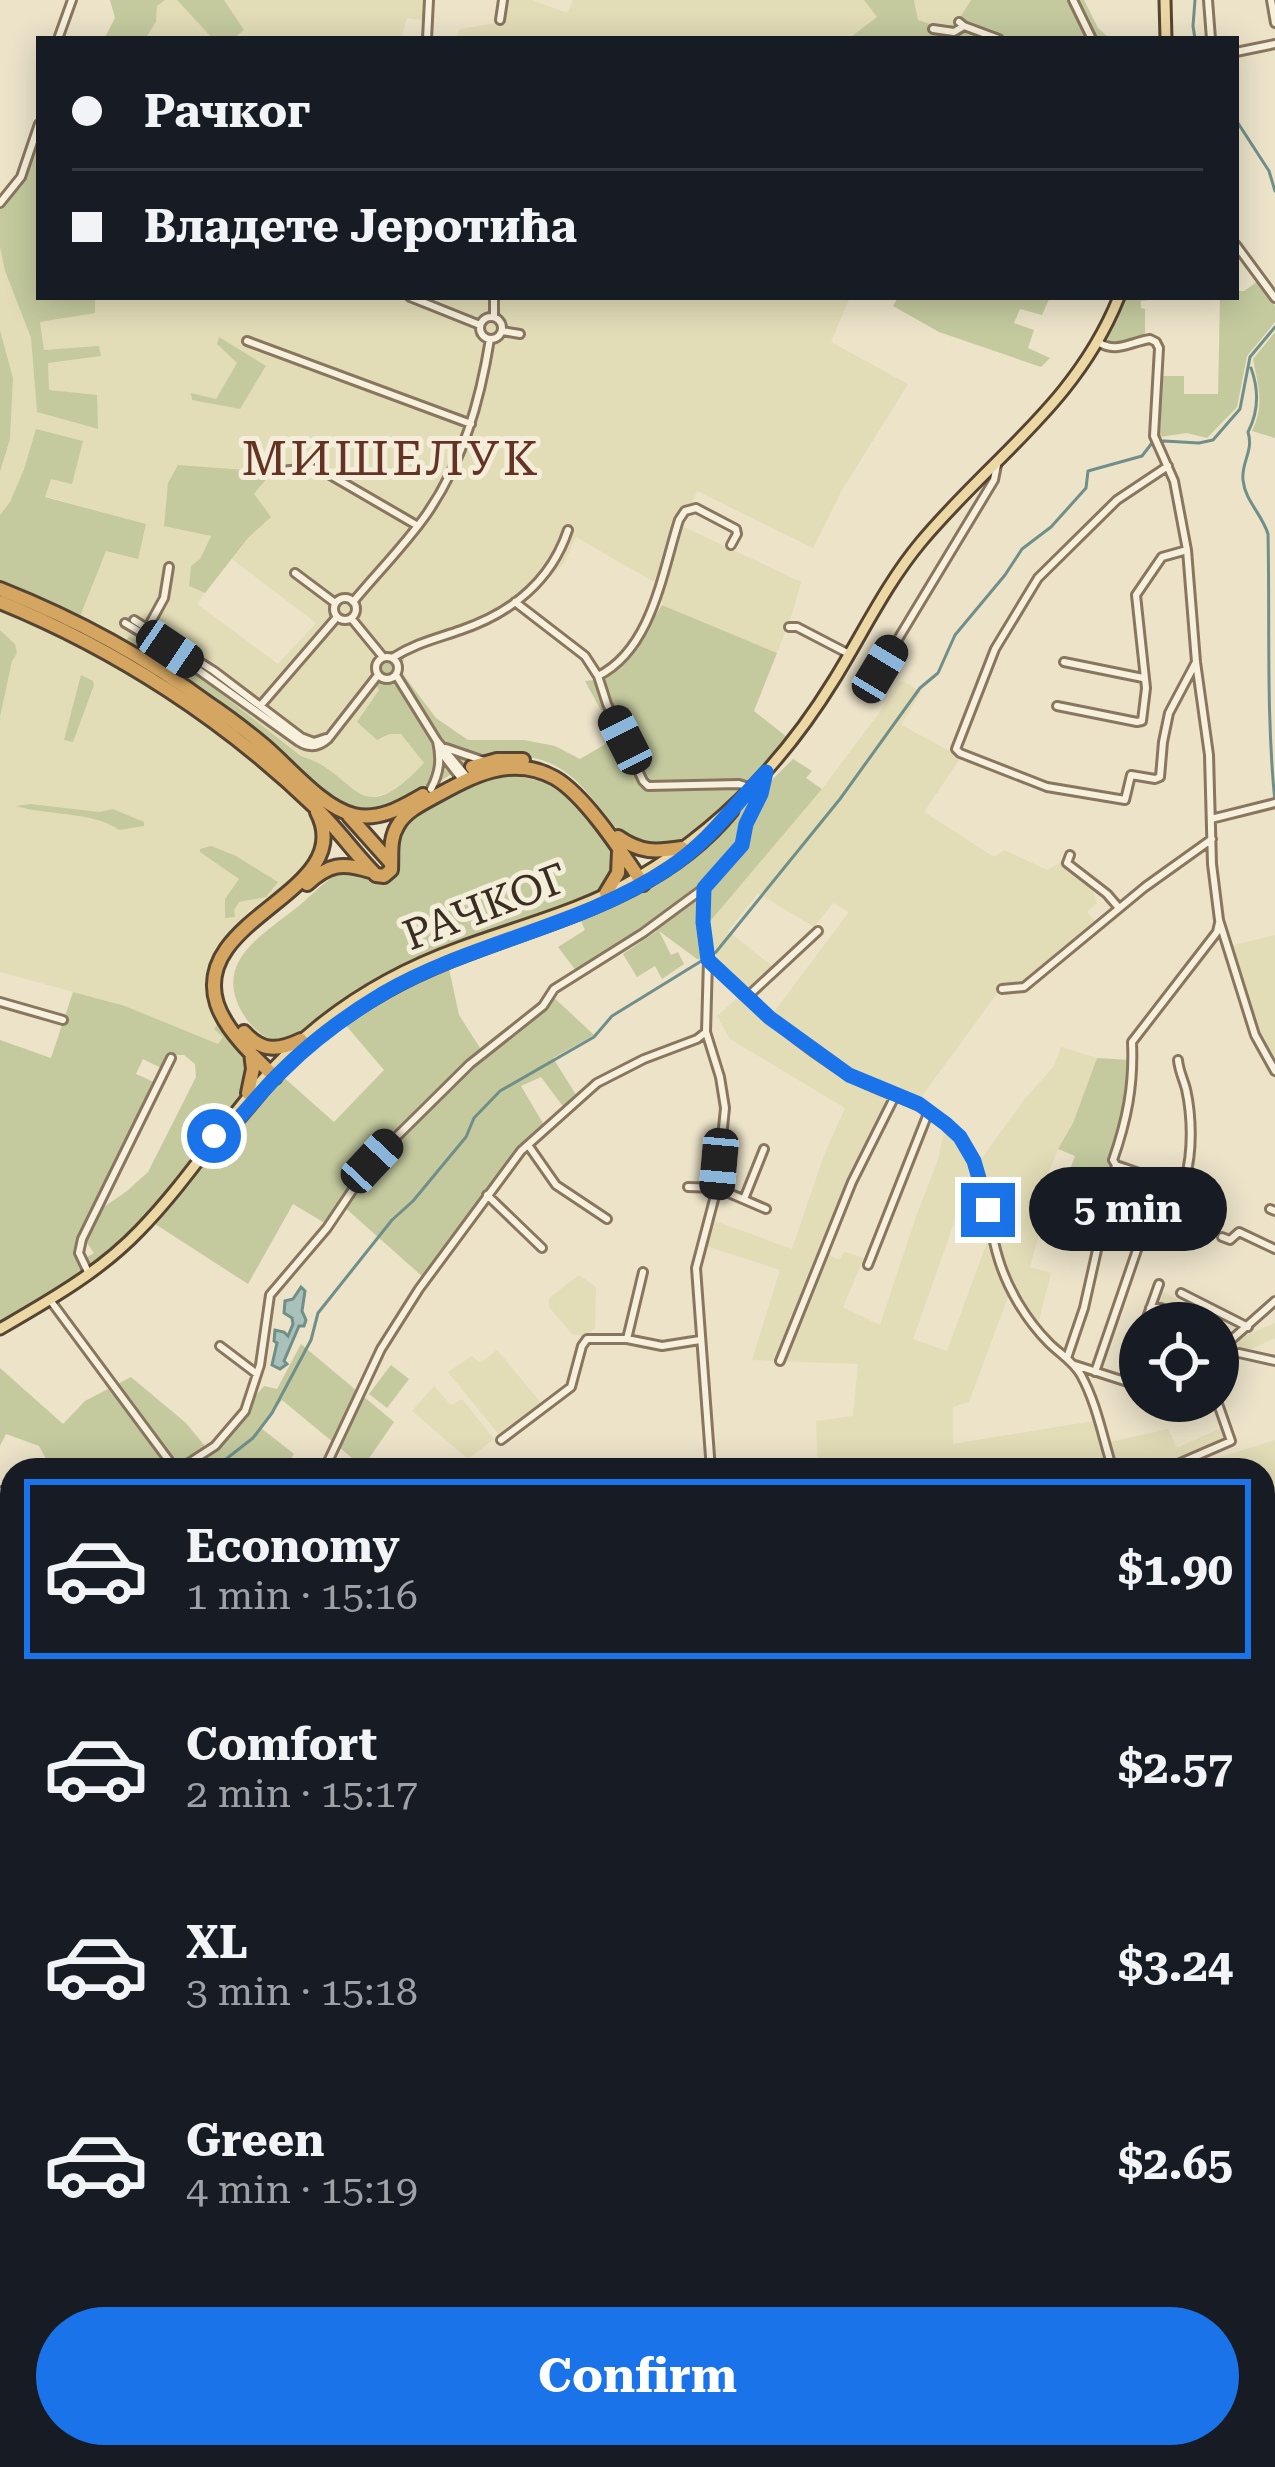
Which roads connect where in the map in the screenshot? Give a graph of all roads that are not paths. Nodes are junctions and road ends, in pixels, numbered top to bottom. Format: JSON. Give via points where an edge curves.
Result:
{"nodes":[{"id":1,"x":72,"y":0,"type":"edge"},
{"id":2,"x":429,"y":0,"type":"edge"},
{"id":3,"x":503,"y":0,"type":"edge"},
{"id":4,"x":1073,"y":0,"type":"edge"},
{"id":5,"x":1165,"y":0,"type":"edge"},
{"id":6,"x":1208,"y":0,"type":"edge"},
{"id":7,"x":1270,"y":0,"type":"edge"},
{"id":8,"x":500,"y":20,"type":"dead end"},
{"id":9,"x":1275,"y":23,"type":"edge"},
{"id":10,"x":933,"y":29,"type":"dead end"},
{"id":11,"x":59,"y":36,"type":"edge"},
{"id":12,"x":427,"y":36,"type":"edge"},
{"id":13,"x":992,"y":36,"type":"edge"},
{"id":14,"x":1091,"y":36,"type":"edge"},
{"id":15,"x":1166,"y":36,"type":"edge"},
{"id":16,"x":1211,"y":36,"type":"edge"},
{"id":17,"x":1275,"y":44,"type":"edge"},
{"id":18,"x":1239,"y":51,"type":"edge"},
{"id":19,"x":36,"y":132,"type":"edge"},
{"id":20,"x":0,"y":203,"type":"edge"},
{"id":21,"x":1239,"y":249,"type":"edge"},
{"id":22,"x":1275,"y":298,"type":"edge"},
{"id":23,"x":417,"y":300,"type":"edge"},
{"id":24,"x":494,"y":300,"type":"edge"},
{"id":25,"x":1118,"y":300,"type":"edge"},
{"id":26,"x":494,"y":317,"type":"junction"},
{"id":27,"x":480,"y":326,"type":"junction"},
{"id":28,"x":502,"y":331,"type":"junction"},
{"id":29,"x":520,"y":334,"type":"dead end"},
{"id":30,"x":490,"y":339,"type":"junction"},
{"id":31,"x":247,"y":341,"type":"dead end"},
{"id":32,"x":1097,"y":342,"type":"junction"},
{"id":33,"x":471,"y":424,"type":"junction"},
{"id":34,"x":996,"y":464,"type":"junction"},
{"id":35,"x":1168,"y":466,"type":"junction"},
{"id":36,"x":281,"y":471,"type":"dead end"},
{"id":37,"x":418,"y":526,"type":"junction"},
{"id":38,"x":568,"y":530,"type":"dead end"},
{"id":39,"x":731,"y":545,"type":"dead end"},
{"id":40,"x":1187,"y":550,"type":"junction"},
{"id":41,"x":169,"y":567,"type":"dead end"},
{"id":42,"x":296,"y":573,"type":"dead end"},
{"id":43,"x":0,"y":589,"type":"edge"},
{"id":44,"x":0,"y":602,"type":"edge"},
{"id":45,"x":353,"y":602,"type":"junction"},
{"id":46,"x":515,"y":602,"type":"junction"},
{"id":47,"x":335,"y":603,"type":"junction"},
{"id":48,"x":337,"y":617,"type":"junction"},
{"id":49,"x":351,"y":618,"type":"junction"},
{"id":50,"x":129,"y":622,"type":"dead end"},
{"id":51,"x":789,"y":627,"type":"dead end"},
{"id":52,"x":146,"y":631,"type":"junction"},
{"id":53,"x":849,"y":654,"type":"junction"},
{"id":54,"x":388,"y":661,"type":"junction"},
{"id":55,"x":1064,"y":662,"type":"dead end"},
{"id":56,"x":1196,"y":662,"type":"junction"},
{"id":57,"x":880,"y":669,"type":"dead end"},
{"id":58,"x":598,"y":676,"type":"junction"},
{"id":59,"x":386,"y":677,"type":"junction"},
{"id":60,"x":1143,"y":678,"type":"junction"},
{"id":61,"x":1058,"y":706,"type":"dead end"},
{"id":62,"x":259,"y":707,"type":"junction"},
{"id":63,"x":443,"y":750,"type":"junction"},
{"id":64,"x":487,"y":762,"type":"junction"},
{"id":65,"x":766,"y":772,"type":"junction"},
{"id":66,"x":463,"y":776,"type":"junction"},
{"id":67,"x":751,"y":788,"type":"junction"},
{"id":68,"x":431,"y":789,"type":"junction"},
{"id":69,"x":309,"y":801,"type":"junction"},
{"id":70,"x":1271,"y":804,"type":"edge"},
{"id":71,"x":346,"y":813,"type":"junction"},
{"id":72,"x":1211,"y":818,"type":"junction"},
{"id":73,"x":1211,"y":838,"type":"junction"},
{"id":74,"x":618,"y":844,"type":"junction"},
{"id":75,"x":682,"y":848,"type":"junction"},
{"id":76,"x":1070,"y":855,"type":"dead end"},
{"id":77,"x":392,"y":864,"type":"junction"},
{"id":78,"x":373,"y":872,"type":"junction"},
{"id":79,"x":643,"y":879,"type":"junction"},
{"id":80,"x":704,"y":888,"type":"junction"},
{"id":81,"x":606,"y":893,"type":"junction"},
{"id":82,"x":1119,"y":908,"type":"junction"},
{"id":83,"x":1220,"y":920,"type":"junction"},
{"id":84,"x":818,"y":931,"type":"dead end"},
{"id":85,"x":707,"y":957,"type":"junction"},
{"id":86,"x":1002,"y":989,"type":"dead end"},
{"id":87,"x":747,"y":997,"type":"junction"},
{"id":88,"x":0,"y":1002,"type":"edge"},
{"id":89,"x":63,"y":1019,"type":"dead end"},
{"id":90,"x":706,"y":1032,"type":"junction"},
{"id":91,"x":301,"y":1040,"type":"junction"},
{"id":92,"x":255,"y":1050,"type":"junction"},
{"id":93,"x":171,"y":1058,"type":"dead end"},
{"id":94,"x":1178,"y":1060,"type":"dead end"},
{"id":95,"x":273,"y":1071,"type":"junction"},
{"id":96,"x":1275,"y":1071,"type":"edge"},
{"id":97,"x":248,"y":1093,"type":"junction"},
{"id":98,"x":896,"y":1094,"type":"junction"},
{"id":99,"x":929,"y":1111,"type":"junction"},
{"id":100,"x":528,"y":1145,"type":"junction"},
{"id":101,"x":764,"y":1149,"type":"dead end"},
{"id":102,"x":206,"y":1150,"type":"junction"},
{"id":103,"x":1116,"y":1165,"type":"junction"},
{"id":104,"x":688,"y":1187,"type":"dead end"},
{"id":105,"x":717,"y":1188,"type":"junction"},
{"id":106,"x":487,"y":1196,"type":"junction"},
{"id":107,"x":744,"y":1199,"type":"junction"},
{"id":108,"x":766,"y":1209,"type":"dead end"},
{"id":109,"x":1148,"y":1218,"type":"dead end"},
{"id":110,"x":607,"y":1219,"type":"dead end"},
{"id":111,"x":1222,"y":1237,"type":"dead end"},
{"id":112,"x":542,"y":1248,"type":"dead end"},
{"id":113,"x":1275,"y":1249,"type":"edge"},
{"id":114,"x":868,"y":1264,"type":"dead end"},
{"id":115,"x":643,"y":1272,"type":"dead end"},
{"id":116,"x":89,"y":1274,"type":"junction"},
{"id":117,"x":1159,"y":1283,"type":"dead end"},
{"id":118,"x":1181,"y":1293,"type":"dead end"},
{"id":119,"x":50,"y":1300,"type":"junction"},
{"id":120,"x":1275,"y":1301,"type":"edge"},
{"id":121,"x":1152,"y":1302,"type":"edge"},
{"id":122,"x":1248,"y":1327,"type":"junction"},
{"id":123,"x":0,"y":1329,"type":"edge"},
{"id":124,"x":1239,"y":1334,"type":"edge"},
{"id":125,"x":627,"y":1339,"type":"junction"},
{"id":126,"x":700,"y":1340,"type":"junction"},
{"id":127,"x":220,"y":1346,"type":"dead end"},
{"id":128,"x":1239,"y":1353,"type":"edge"},
{"id":129,"x":779,"y":1361,"type":"dead end"},
{"id":130,"x":1275,"y":1361,"type":"edge"},
{"id":131,"x":1070,"y":1362,"type":"junction"},
{"id":132,"x":1095,"y":1372,"type":"junction"},
{"id":133,"x":257,"y":1374,"type":"junction"},
{"id":134,"x":1119,"y":1380,"type":"edge"},
{"id":135,"x":1224,"y":1422,"type":"edge"},
{"id":136,"x":501,"y":1440,"type":"dead end"},
{"id":137,"x":168,"y":1458,"type":"edge"},
{"id":138,"x":196,"y":1458,"type":"edge"},
{"id":139,"x":331,"y":1458,"type":"edge"},
{"id":140,"x":710,"y":1458,"type":"edge"},
{"id":141,"x":1109,"y":1458,"type":"edge"},
{"id":142,"x":1192,"y":1458,"type":"edge"}],
"edges":[{"from":1,"to":11,"type":"street"},
{"from":2,"to":12,"type":"street"},
{"from":3,"to":8,"type":"street"},
{"from":4,"to":14,"type":"street"},
{"from":5,"to":15,"type":"main road"},
{"from":6,"to":16,"type":"street"},
{"from":7,"to":9,"type":"street"},
{"from":10,"to":13,"type":"street","via":[[954,32],[962,24]]},
{"from":17,"to":18,"type":"street"},
{"from":19,"to":20,"type":"street","via":[[20,177]]},
{"from":21,"to":22,"type":"street"},
{"from":23,"to":27,"type":"street"},
{"from":24,"to":26,"type":"street"},
{"from":25,"to":32,"type":"main road","name":"РАЧКОГ"},
{"from":26,"to":27,"type":"street"},
{"from":26,"to":28,"type":"street"},
{"from":27,"to":30,"type":"street"},
{"from":28,"to":29,"type":"street"},
{"from":28,"to":30,"type":"street"},
{"from":30,"to":33,"type":"street"},
{"from":31,"to":33,"type":"street"},
{"from":32,"to":34,"type":"main road","name":"РАЧКОГ","via":[[1059,398]]},
{"from":32,"to":35,"type":"street","via":[[1156,342],[1155,441]]},
{"from":33,"to":37,"type":"street"},
{"from":34,"to":53,"type":"main road","name":"РАЧКОГ","via":[[904,563]]},
{"from":34,"to":57,"type":"street","via":[[994,480]]},
{"from":35,"to":40,"type":"street"},
{"from":35,"to":56,"type":"street","via":[[1117,500],[1038,578],[994,649],[956,749],[1047,787],[1123,801],[1131,775],[1160,779],[1169,713]]},
{"from":36,"to":37,"type":"street","via":[[325,472]]},
{"from":37,"to":45,"type":"street"},
{"from":38,"to":46,"type":"street","via":[[554,564]]},
{"from":39,"to":58,"type":"street","via":[[736,529],[697,508],[685,511],[647,623]]},
{"from":40,"to":56,"type":"street"},
{"from":40,"to":60,"type":"street","via":[[1162,557],[1136,595]]},
{"from":41,"to":52,"type":"street"},
{"from":42,"to":47,"type":"street"},
{"from":43,"to":71,"type":"highway","via":[[76,618],[206,700]]},
{"from":44,"to":69,"type":"highway","via":[[160,685]]},
{"from":45,"to":47,"type":"street"},
{"from":45,"to":49,"type":"street"},
{"from":46,"to":54,"type":"street"},
{"from":46,"to":58,"type":"street","via":[[585,656]]},
{"from":47,"to":48,"type":"street"},
{"from":48,"to":49,"type":"street"},
{"from":48,"to":62,"type":"street"},
{"from":49,"to":54,"type":"street"},
{"from":50,"to":52,"type":"street"},
{"from":51,"to":53,"type":"street"},
{"from":52,"to":62,"type":"street"},
{"from":53,"to":65,"type":"main road","name":"РАЧКОГ"},
{"from":54,"to":59,"type":"street"},
{"from":54,"to":59,"type":"street"},
{"from":55,"to":60,"type":"street"},
{"from":56,"to":72,"type":"street"},
{"from":58,"to":67,"type":"street","via":[[647,786]]},
{"from":59,"to":62,"type":"street","via":[[318,746],[303,745]]},
{"from":59,"to":63,"type":"street"},
{"from":60,"to":61,"type":"street","via":[[1140,722]]},
{"from":63,"to":64,"type":"street"},
{"from":63,"to":66,"type":"street"},
{"from":63,"to":68,"type":"street"},
{"from":64,"to":66,"type":"highway"},
{"from":64,"to":74,"type":"highway","via":[[522,760],[561,773]]},
{"from":65,"to":67,"type":"main road","name":"РАЧКОГ"},
{"from":65,"to":80,"type":"street","via":[[742,845]]},
{"from":66,"to":68,"type":"highway"},
{"from":66,"to":74,"type":"highway","via":[[513,767],[546,774]]},
{"from":66,"to":77,"type":"highway","via":[[403,818],[392,836]]},
{"from":67,"to":75,"type":"main road","name":"РАЧКОГ"},
{"from":67,"to":79,"type":"main road","name":"РАЧКОГ","via":[[705,841]]},
{"from":68,"to":71,"type":"highway","via":[[385,814]]},
{"from":69,"to":78,"type":"highway"},
{"from":69,"to":92,"type":"highway","via":[[324,839],[316,865],[236,937],[215,977],[220,1012]]},
{"from":70,"to":72,"type":"street"},
{"from":71,"to":77,"type":"highway"},
{"from":72,"to":73,"type":"street"},
{"from":73,"to":82,"type":"street"},
{"from":73,"to":83,"type":"street"},
{"from":74,"to":75,"type":"highway","via":[[648,852]]},
{"from":74,"to":79,"type":"highway"},
{"from":74,"to":81,"type":"highway","via":[[619,869]]},
{"from":75,"to":79,"type":"main road","name":"РАЧКОГ"},
{"from":76,"to":82,"type":"street","via":[[1067,863]]},
{"from":77,"to":78,"type":"highway","via":[[384,876]]},
{"from":78,"to":92,"type":"highway","via":[[343,865],[316,876],[228,962],[227,1006]]},
{"from":79,"to":81,"type":"main road","name":"РАЧКОГ"},
{"from":79,"to":95,"type":"main road","name":"РАЧКОГ","via":[[592,910],[389,990]]},
{"from":80,"to":85,"type":"street"},
{"from":80,"to":133,"type":"street","via":[[554,989],[372,1161],[270,1295]]},
{"from":81,"to":91,"type":"main road","name":"РАЧКОГ","via":[[417,966]]},
{"from":82,"to":86,"type":"street","via":[[1024,987]]},
{"from":83,"to":96,"type":"street","via":[[1255,1035]]},
{"from":83,"to":103,"type":"street","via":[[1132,1042]]},
{"from":84,"to":87,"type":"street"},
{"from":85,"to":87,"type":"street"},
{"from":85,"to":90,"type":"street"},
{"from":87,"to":98,"type":"street","via":[[849,1075]]},
{"from":88,"to":89,"type":"street"},
{"from":90,"to":100,"type":"street","via":[[597,1083]]},
{"from":90,"to":105,"type":"street","via":[[725,1108]]},
{"from":91,"to":92,"type":"highway"},
{"from":91,"to":95,"type":"main road","name":"РАЧКОГ"},
{"from":92,"to":95,"type":"highway"},
{"from":92,"to":97,"type":"highway"},
{"from":93,"to":116,"type":"street","via":[[82,1239]]},
{"from":94,"to":103,"type":"street","via":[[1187,1094],[1185,1179]]},
{"from":95,"to":97,"type":"main road","name":"РАЧКОГ"},
{"from":95,"to":102,"type":"main road","name":"РАЧКОГ"},
{"from":97,"to":102,"type":"main road","name":"РАЧКОГ"},
{"from":98,"to":99,"type":"street"},
{"from":98,"to":129,"type":"street"},
{"from":99,"to":114,"type":"street"},
{"from":99,"to":131,"type":"street","via":[[974,1161],[998,1258],[1021,1306]]},
{"from":100,"to":106,"type":"street"},
{"from":100,"to":110,"type":"street","via":[[556,1185]]},
{"from":101,"to":107,"type":"street"},
{"from":102,"to":116,"type":"main road","name":"РАЧКОГ","via":[[143,1227]]},
{"from":103,"to":131,"type":"street"},
{"from":104,"to":105,"type":"street"},
{"from":105,"to":107,"type":"street"},
{"from":105,"to":126,"type":"street","via":[[696,1268]]},
{"from":106,"to":112,"type":"street"},
{"from":106,"to":139,"type":"street","via":[[381,1349]]},
{"from":107,"to":108,"type":"street"},
{"from":109,"to":132,"type":"street"},
{"from":111,"to":113,"type":"street","via":[[1239,1232]]},
{"from":115,"to":125,"type":"street"},
{"from":116,"to":119,"type":"main road","name":"РАЧКОГ"},
{"from":117,"to":121,"type":"street"},
{"from":118,"to":122,"type":"street"},
{"from":119,"to":123,"type":"main road","name":"РАЧКОГ"},
{"from":119,"to":137,"type":"street"},
{"from":120,"to":122,"type":"street"},
{"from":122,"to":124,"type":"street"},
{"from":125,"to":126,"type":"street","via":[[662,1346]]},
{"from":125,"to":136,"type":"street","via":[[587,1339],[571,1387]]},
{"from":126,"to":140,"type":"street"},
{"from":127,"to":133,"type":"street"},
{"from":128,"to":130,"type":"street"},
{"from":131,"to":132,"type":"street"},
{"from":131,"to":141,"type":"street"},
{"from":132,"to":134,"type":"street"},
{"from":133,"to":138,"type":"street","via":[[233,1428]]},
{"from":135,"to":142,"type":"street","via":[[1231,1441]]}]}
